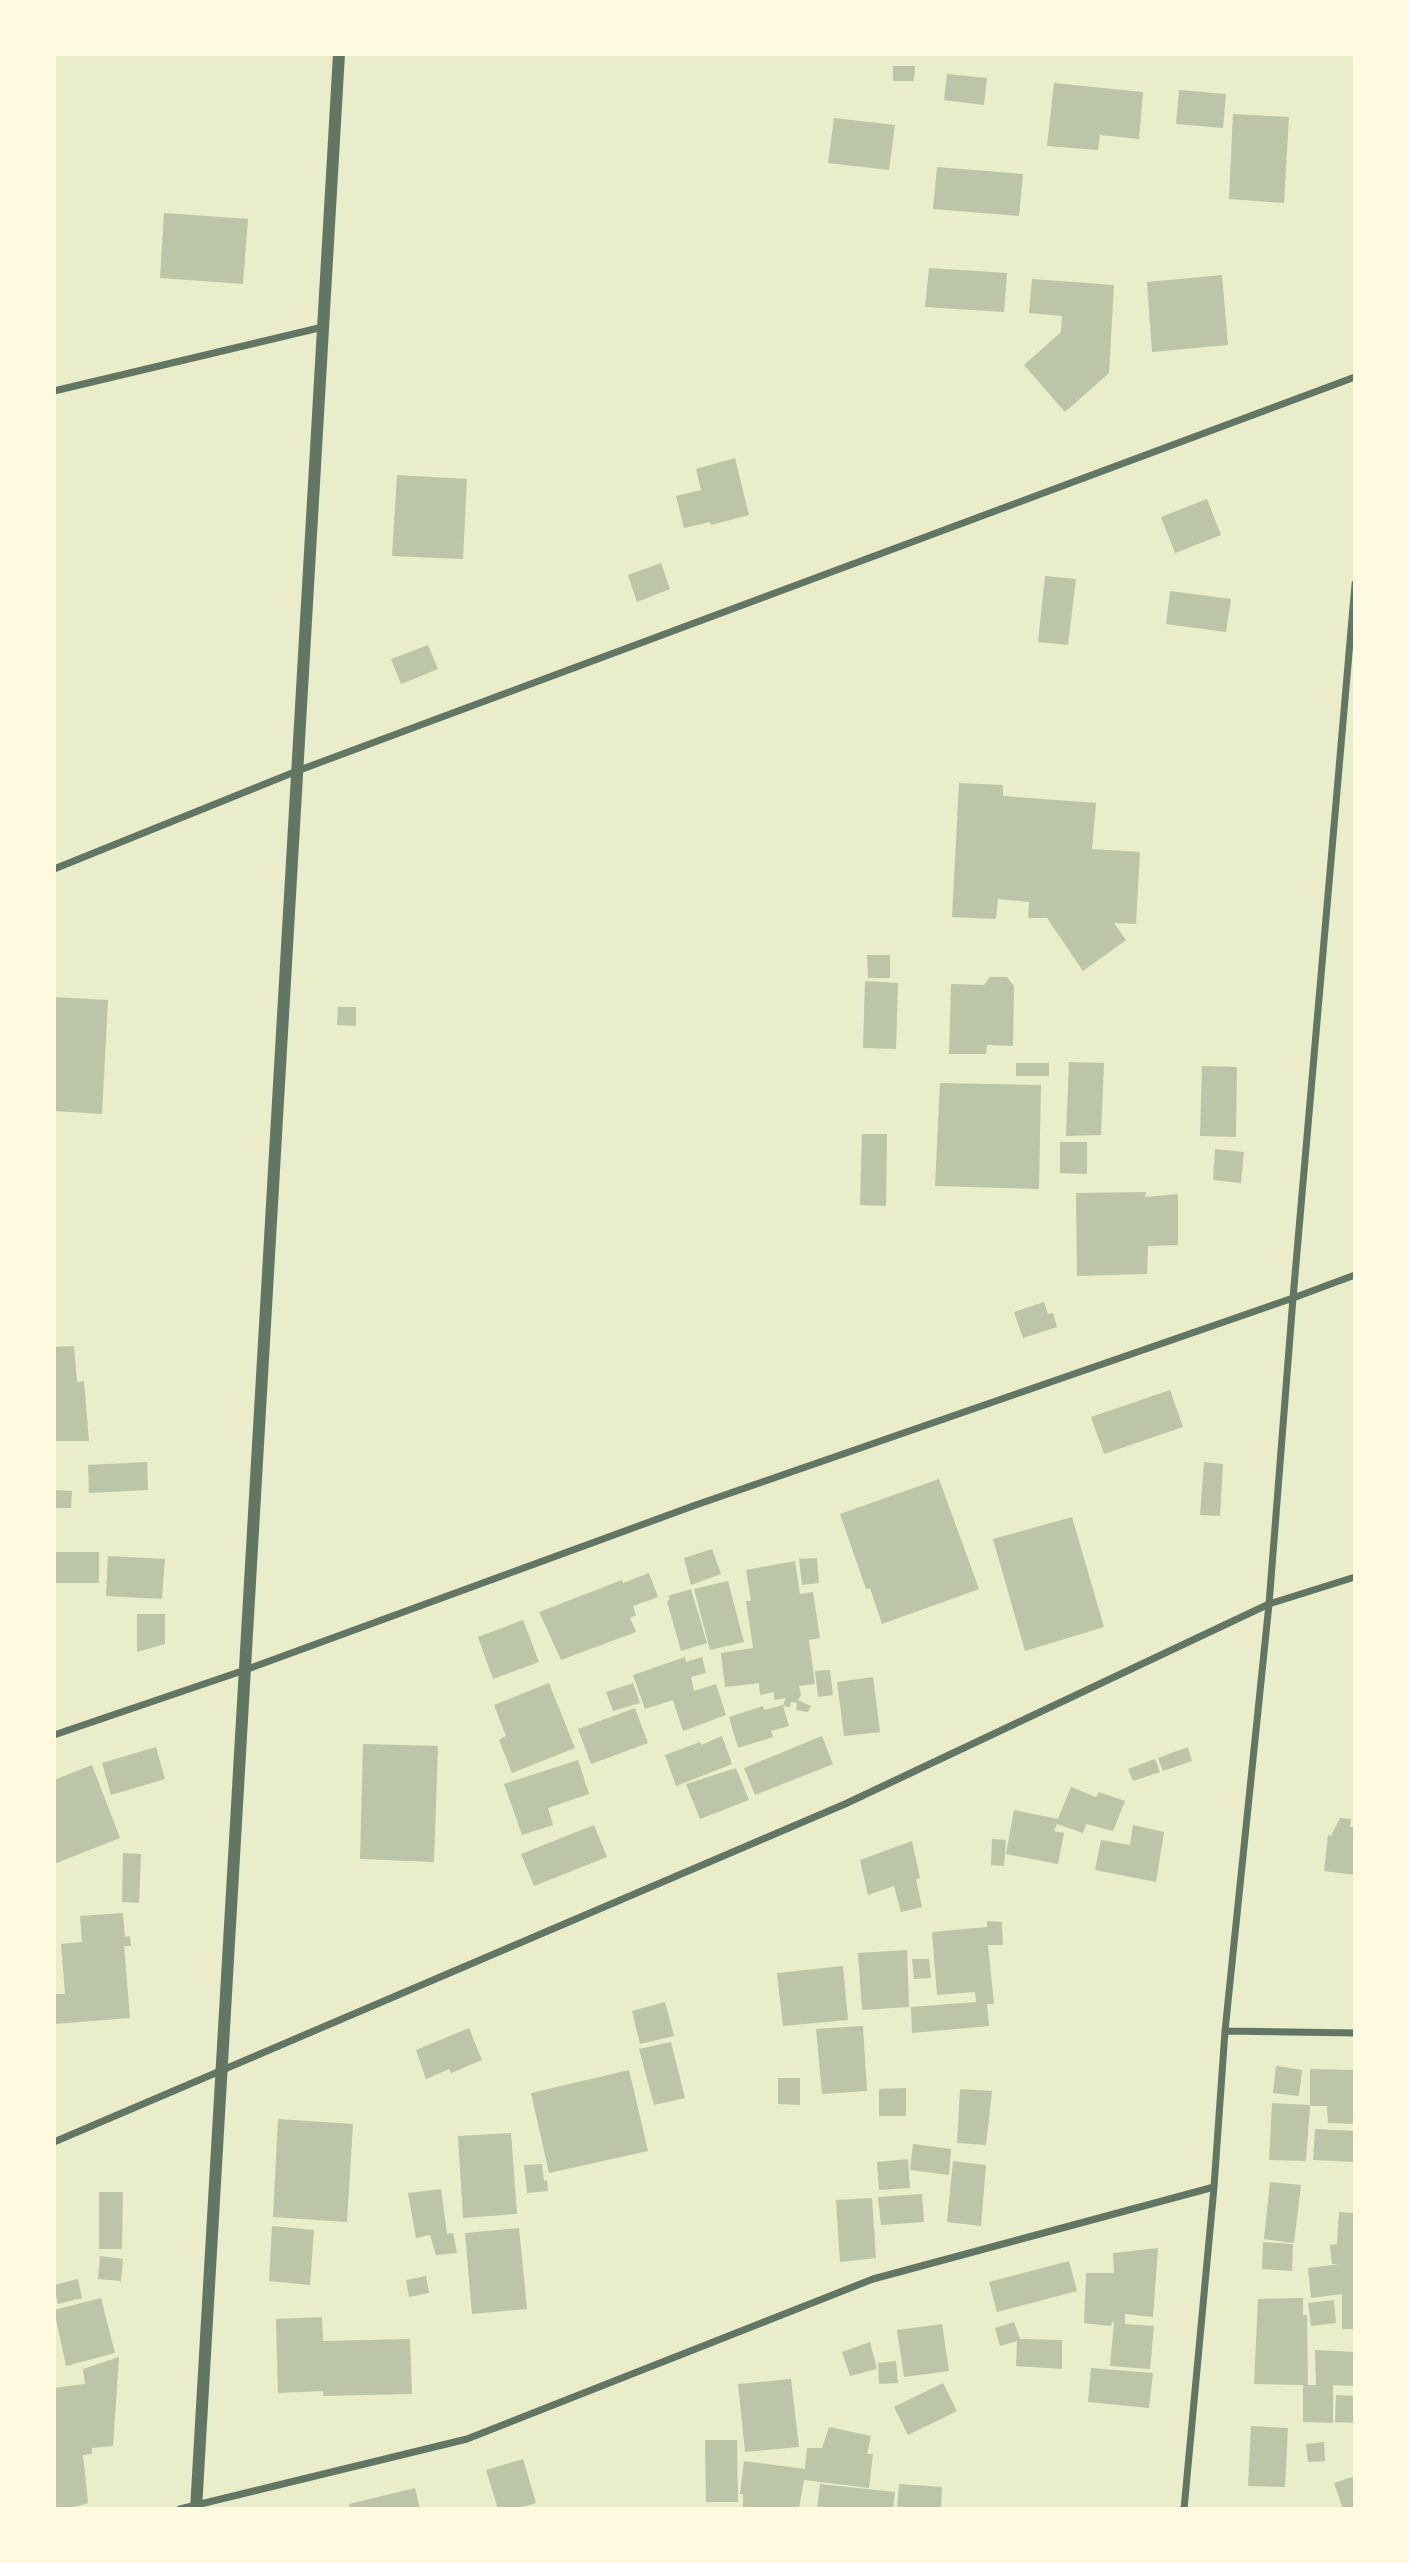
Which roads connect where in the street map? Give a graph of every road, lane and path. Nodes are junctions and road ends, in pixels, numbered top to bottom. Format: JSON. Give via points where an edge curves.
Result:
{"nodes":[{"id":1,"x":339,"y":54,"type":"edge"},
{"id":2,"x":323,"y":327,"type":"junction"},
{"id":3,"x":1355,"y":377,"type":"edge"},
{"id":4,"x":54,"y":391,"type":"edge"},
{"id":5,"x":1355,"y":584,"type":"edge"},
{"id":6,"x":297,"y":771,"type":"junction"},
{"id":7,"x":54,"y":869,"type":"edge"},
{"id":8,"x":1355,"y":1275,"type":"edge"},
{"id":9,"x":1293,"y":1298,"type":"junction"},
{"id":10,"x":1355,"y":1577,"type":"edge"},
{"id":11,"x":1269,"y":1604,"type":"junction"},
{"id":12,"x":245,"y":1670,"type":"junction"},
{"id":13,"x":54,"y":1735,"type":"edge"},
{"id":14,"x":1224,"y":2031,"type":"junction"},
{"id":15,"x":1355,"y":2034,"type":"edge"},
{"id":16,"x":222,"y":2069,"type":"junction"},
{"id":17,"x":54,"y":2142,"type":"edge"},
{"id":18,"x":1214,"y":2187,"type":"junction"},
{"id":19,"x":197,"y":2506,"type":"edge"},
{"id":20,"x":180,"y":2509,"type":"edge"},
{"id":21,"x":1184,"y":2509,"type":"edge"}],
"edges":[{"from":1,"to":2,"type":"street"},
{"from":2,"to":4,"type":"street"},
{"from":2,"to":6,"type":"street"},
{"from":3,"to":6,"type":"street"},
{"from":5,"to":9,"type":"street"},
{"from":6,"to":7,"type":"street"},
{"from":6,"to":12,"type":"street"},
{"from":8,"to":9,"type":"street"},
{"from":9,"to":11,"type":"street"},
{"from":9,"to":12,"type":"street","via":[[693,1506]]},
{"from":10,"to":11,"type":"street"},
{"from":11,"to":14,"type":"street"},
{"from":11,"to":16,"type":"street","via":[[845,1804]]},
{"from":12,"to":13,"type":"street"},
{"from":12,"to":16,"type":"street"},
{"from":14,"to":15,"type":"street"},
{"from":14,"to":18,"type":"street"},
{"from":16,"to":17,"type":"street"},
{"from":16,"to":19,"type":"street"},
{"from":18,"to":19,"type":"street","via":[[873,2279],[467,2439]]},
{"from":18,"to":21,"type":"street"},
{"from":19,"to":20,"type":"street"}]}
